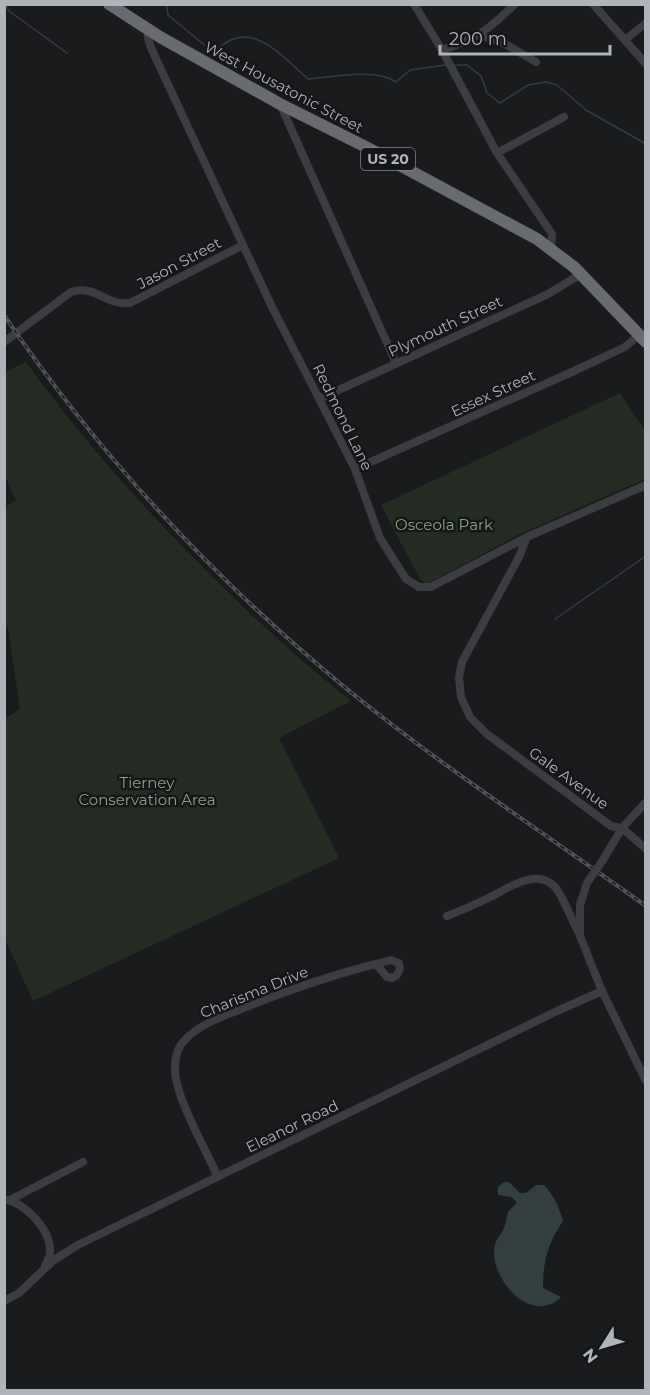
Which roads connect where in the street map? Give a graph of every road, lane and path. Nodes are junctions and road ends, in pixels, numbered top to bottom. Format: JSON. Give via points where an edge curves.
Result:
{"nodes":[{"id":1,"x":109,"y":4,"type":"edge"},
{"id":2,"x":426,"y":4,"type":"edge"},
{"id":3,"x":515,"y":4,"type":"edge"},
{"id":4,"x":593,"y":4,"type":"edge"},
{"id":5,"x":416,"y":7,"type":"edge"},
{"id":6,"x":645,"y":23,"type":"edge"},
{"id":7,"x":148,"y":29,"type":"junction"},
{"id":8,"x":480,"y":35,"type":"junction"},
{"id":9,"x":625,"y":40,"type":"junction"},
{"id":10,"x":442,"y":50,"type":"junction"},
{"id":11,"x":536,"y":62,"type":"dead end"},
{"id":12,"x":645,"y":64,"type":"edge"},
{"id":13,"x":280,"y":104,"type":"junction"},
{"id":14,"x":564,"y":117,"type":"dead end"},
{"id":15,"x":498,"y":153,"type":"junction"},
{"id":16,"x":243,"y":245,"type":"junction"},
{"id":17,"x":551,"y":249,"type":"junction"},
{"id":18,"x":581,"y":274,"type":"junction"},
{"id":19,"x":642,"y":339,"type":"edge"},
{"id":20,"x":4,"y":342,"type":"edge"},
{"id":21,"x":396,"y":363,"type":"junction"},
{"id":22,"x":320,"y":399,"type":"junction"},
{"id":23,"x":355,"y":470,"type":"junction"},
{"id":24,"x":645,"y":485,"type":"edge"},
{"id":25,"x":527,"y":537,"type":"junction"},
{"id":26,"x":645,"y":802,"type":"edge"},
{"id":27,"x":622,"y":828,"type":"junction"},
{"id":28,"x":645,"y":849,"type":"edge"},
{"id":29,"x":447,"y":916,"type":"dead end"},
{"id":30,"x":580,"y":936,"type":"junction"},
{"id":31,"x":376,"y":964,"type":"dead end"},
{"id":32,"x":602,"y":991,"type":"junction"},
{"id":33,"x":645,"y":1082,"type":"edge"},
{"id":34,"x":83,"y":1162,"type":"dead end"},
{"id":35,"x":218,"y":1177,"type":"junction"},
{"id":36,"x":7,"y":1200,"type":"edge"},
{"id":37,"x":44,"y":1269,"type":"junction"},
{"id":38,"x":4,"y":1300,"type":"edge"}],
"edges":[{"from":1,"to":7,"type":"highway","name":"West Housatonic Street","number":"US 20"},
{"from":2,"to":5,"type":"street"},
{"from":3,"to":8,"type":"street"},
{"from":4,"to":9,"type":"street"},
{"from":5,"to":10,"type":"street"},
{"from":6,"to":9,"type":"street"},
{"from":7,"to":13,"type":"highway","name":"West Housatonic Street","number":"US 20"},
{"from":7,"to":16,"type":"street","via":[[151,48]]},
{"from":8,"to":10,"type":"street"},
{"from":8,"to":11,"type":"street"},
{"from":9,"to":12,"type":"street"},
{"from":10,"to":15,"type":"street"},
{"from":13,"to":17,"type":"highway","name":"West Housatonic Street","number":"US 20","via":[[507,222]]},
{"from":13,"to":21,"type":"street"},
{"from":14,"to":15,"type":"street"},
{"from":15,"to":17,"type":"street","via":[[552,234]]},
{"from":16,"to":20,"type":"street","name":"Jason Street","via":[[130,303],[115,302],[90,290],[71,292]]},
{"from":16,"to":22,"type":"street","name":"Redmond Lane"},
{"from":17,"to":18,"type":"highway","name":"West Housatonic Street","number":"US 20"},
{"from":18,"to":19,"type":"highway","name":"West Housatonic Street","number":"US 20"},
{"from":18,"to":21,"type":"street","name":"Plymouth Street","via":[[548,294]]},
{"from":19,"to":23,"type":"street","name":"Essex Street"},
{"from":21,"to":22,"type":"street","name":"Plymouth Street"},
{"from":22,"to":23,"type":"street","name":"Redmond Lane"},
{"from":23,"to":25,"type":"street","name":"Redmond Lane","via":[[380,538],[401,573],[419,587],[437,585]]},
{"from":24,"to":25,"type":"street","name":"Redmond Lane"},
{"from":25,"to":27,"type":"street","name":"Gale Avenue","via":[[462,662],[461,697],[477,725],[498,743],[611,826]]},
{"from":26,"to":27,"type":"street"},
{"from":27,"to":28,"type":"street","name":"Gale Avenue"},
{"from":27,"to":30,"type":"street","bridge":true,"via":[[587,883],[580,905]]},
{"from":29,"to":30,"type":"street","via":[[521,881],[540,879],[559,891]]},
{"from":30,"to":32,"type":"street"},
{"from":31,"to":35,"type":"street","name":"Charisma Drive","via":[[304,985],[221,1017],[183,1042],[175,1065],[177,1087]]},
{"from":32,"to":33,"type":"street"},
{"from":32,"to":35,"type":"street","name":"Eleanor Road"},
{"from":34,"to":36,"type":"street"},
{"from":35,"to":37,"type":"street","name":"Eleanor Road","via":[[78,1245]]},
{"from":36,"to":37,"type":"street","via":[[25,1207],[43,1230],[50,1251]]},
{"from":37,"to":38,"type":"street","name":"Eleanor Road","via":[[29,1286]]}]}
